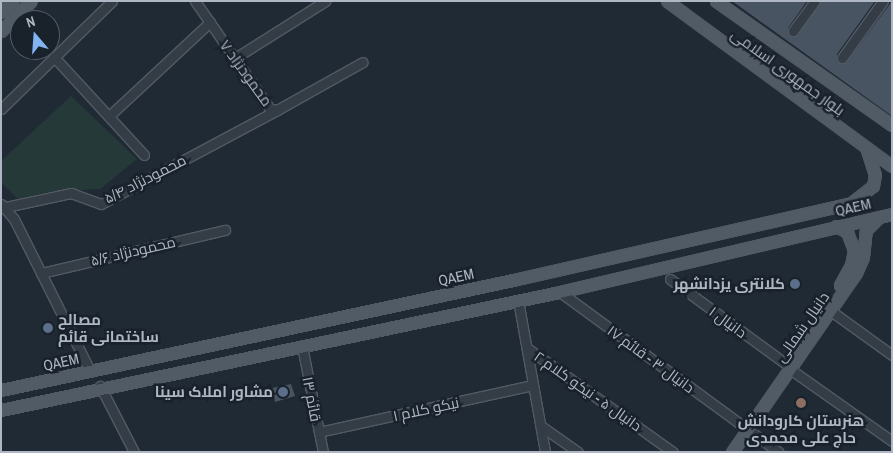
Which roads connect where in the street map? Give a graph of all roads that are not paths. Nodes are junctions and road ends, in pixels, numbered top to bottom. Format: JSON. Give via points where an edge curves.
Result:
{"nodes":[{"id":1,"x":13,"y":1,"type":"edge"},
{"id":2,"x":31,"y":1,"type":"edge"},
{"id":3,"x":112,"y":1,"type":"edge"},
{"id":4,"x":324,"y":1,"type":"edge"},
{"id":5,"x":667,"y":1,"type":"edge"},
{"id":6,"x":716,"y":1,"type":"edge"},
{"id":7,"x":814,"y":1,"type":"edge"},
{"id":8,"x":883,"y":1,"type":"edge"},
{"id":9,"x":198,"y":2,"type":"edge"},
{"id":10,"x":1,"y":12,"type":"edge"},
{"id":11,"x":210,"y":22,"type":"junction"},
{"id":12,"x":1,"y":31,"type":"edge"},
{"id":13,"x":793,"y":31,"type":"dead end"},
{"id":14,"x":60,"y":51,"type":"edge"},
{"id":15,"x":235,"y":58,"type":"junction"},
{"id":16,"x":842,"y":58,"type":"dead end"},
{"id":17,"x":51,"y":60,"type":"edge"},
{"id":18,"x":57,"y":60,"type":"edge"},
{"id":19,"x":363,"y":62,"type":"dead end"},
{"id":20,"x":1,"y":109,"type":"edge"},
{"id":21,"x":277,"y":110,"type":"junction"},
{"id":22,"x":109,"y":116,"type":"junction"},
{"id":23,"x":892,"y":125,"type":"edge"},
{"id":24,"x":866,"y":148,"type":"junction"},
{"id":25,"x":144,"y":155,"type":"dead end"},
{"id":26,"x":892,"y":166,"type":"edge"},
{"id":27,"x":2,"y":206,"type":"edge"},
{"id":28,"x":887,"y":214,"type":"edge"},
{"id":29,"x":836,"y":226,"type":"junction"},
{"id":30,"x":225,"y":230,"type":"dead end"},
{"id":31,"x":41,"y":273,"type":"junction"},
{"id":32,"x":670,"y":279,"type":"dead end"},
{"id":33,"x":513,"y":280,"type":"junction"},
{"id":34,"x":848,"y":280,"type":"junction"},
{"id":35,"x":560,"y":292,"type":"junction"},
{"id":36,"x":518,"y":300,"type":"junction"},
{"id":37,"x":831,"y":311,"type":"junction"},
{"id":38,"x":302,"y":346,"type":"junction"},
{"id":39,"x":527,"y":348,"type":"junction"},
{"id":40,"x":892,"y":354,"type":"edge"},
{"id":41,"x":788,"y":367,"type":"junction"},
{"id":42,"x":90,"y":371,"type":"junction"},
{"id":43,"x":534,"y":385,"type":"junction"},
{"id":44,"x":100,"y":386,"type":"junction"},
{"id":45,"x":1,"y":390,"type":"edge"},
{"id":46,"x":1,"y":410,"type":"edge"},
{"id":47,"x":540,"y":426,"type":"junction"},
{"id":48,"x":745,"y":427,"type":"junction"},
{"id":49,"x":319,"y":432,"type":"junction"},
{"id":50,"x":892,"y":441,"type":"edge"},
{"id":51,"x":134,"y":452,"type":"edge"},
{"id":52,"x":323,"y":452,"type":"edge"},
{"id":53,"x":545,"y":452,"type":"edge"},
{"id":54,"x":578,"y":452,"type":"edge"},
{"id":55,"x":674,"y":452,"type":"edge"},
{"id":56,"x":723,"y":452,"type":"edge"},
{"id":57,"x":732,"y":452,"type":"edge"},
{"id":58,"x":779,"y":452,"type":"edge"}],
"edges":[{"from":1,"to":10,"type":"main road"},
{"from":2,"to":12,"type":"main road"},
{"from":3,"to":14,"type":"street"},
{"from":4,"to":15,"type":"street"},
{"from":5,"to":24,"type":"main road","name":"بلوار جمهوری اسلامی"},
{"from":6,"to":23,"type":"main road","name":"بلوار جمهوری اسلامی"},
{"from":7,"to":13,"type":"street"},
{"from":8,"to":16,"type":"street"},
{"from":9,"to":11,"type":"street","name":"محمودنژاد ۷"},
{"from":11,"to":15,"type":"street","name":"محمودنژاد ۷"},
{"from":11,"to":22,"type":"street"},
{"from":15,"to":21,"type":"street","name":"محمودنژاد ۷","via":[[266,106]]},
{"from":17,"to":20,"type":"street"},
{"from":18,"to":22,"type":"street"},
{"from":19,"to":21,"type":"street","name":"محمودنژاد ۷"},
{"from":21,"to":27,"type":"street","name":"محمودنژاد ۵/۴","via":[[101,204],[71,193]]},
{"from":22,"to":25,"type":"street"},
{"from":24,"to":26,"type":"main road","name":"بلوار جمهوری اسلامی"},
{"from":24,"to":33,"type":"main road","name":"QAEM","via":[[875,175],[873,186],[851,203]]},
{"from":27,"to":31,"type":"street","via":[[14,219]]},
{"from":28,"to":29,"type":"main road","name":"QAEM"},
{"from":28,"to":34,"type":"main road","name":"دانیال شمالی","via":[[866,230],[863,258]]},
{"from":29,"to":34,"type":"main road","name":"دانیال شمالی","via":[[848,232],[854,250]]},
{"from":29,"to":35,"type":"main road","name":"QAEM"},
{"from":30,"to":31,"type":"street","name":"محمودنژاد ۵/۶"},
{"from":31,"to":42,"type":"street"},
{"from":32,"to":41,"type":"street","name":"دانیال ۱"},
{"from":33,"to":36,"type":"main road"},
{"from":33,"to":42,"type":"main road","name":"QAEM"},
{"from":34,"to":37,"type":"main road","name":"دانیال شمالی"},
{"from":34,"to":41,"type":"main road","name":"دانیال شمالی"},
{"from":35,"to":36,"type":"main road","name":"QAEM"},
{"from":35,"to":48,"type":"street","name":"دانیال ۳ - قائم ۱۷"},
{"from":36,"to":38,"type":"main road","name":"QAEM"},
{"from":36,"to":39,"type":"street"},
{"from":37,"to":40,"type":"street"},
{"from":37,"to":41,"type":"main road","name":"دانیال شمالی"},
{"from":38,"to":44,"type":"main road","name":"QAEM"},
{"from":38,"to":49,"type":"street","name":"قائم ۱۳"},
{"from":39,"to":43,"type":"street"},
{"from":39,"to":55,"type":"street","name":"دانیال ۵ - نیکو کلام ۲"},
{"from":41,"to":48,"type":"main road","name":"دانیال شمالی"},
{"from":41,"to":50,"type":"street","name":"دانیال ۱"},
{"from":42,"to":44,"type":"main road"},
{"from":42,"to":45,"type":"main road","name":"QAEM"},
{"from":43,"to":47,"type":"street"},
{"from":43,"to":49,"type":"street","name":"نیکو کلام ۱"},
{"from":44,"to":46,"type":"main road","name":"QAEM"},
{"from":44,"to":51,"type":"street"},
{"from":47,"to":53,"type":"street"},
{"from":47,"to":54,"type":"street"},
{"from":48,"to":56,"type":"main road","name":"دانیال شمالی"},
{"from":48,"to":57,"type":"main road","name":"دانیال شمالی"},
{"from":48,"to":58,"type":"street","name":"دانیال ۳ - قائم ۱۷"},
{"from":49,"to":52,"type":"street","name":"قائم ۱۳"}]}
